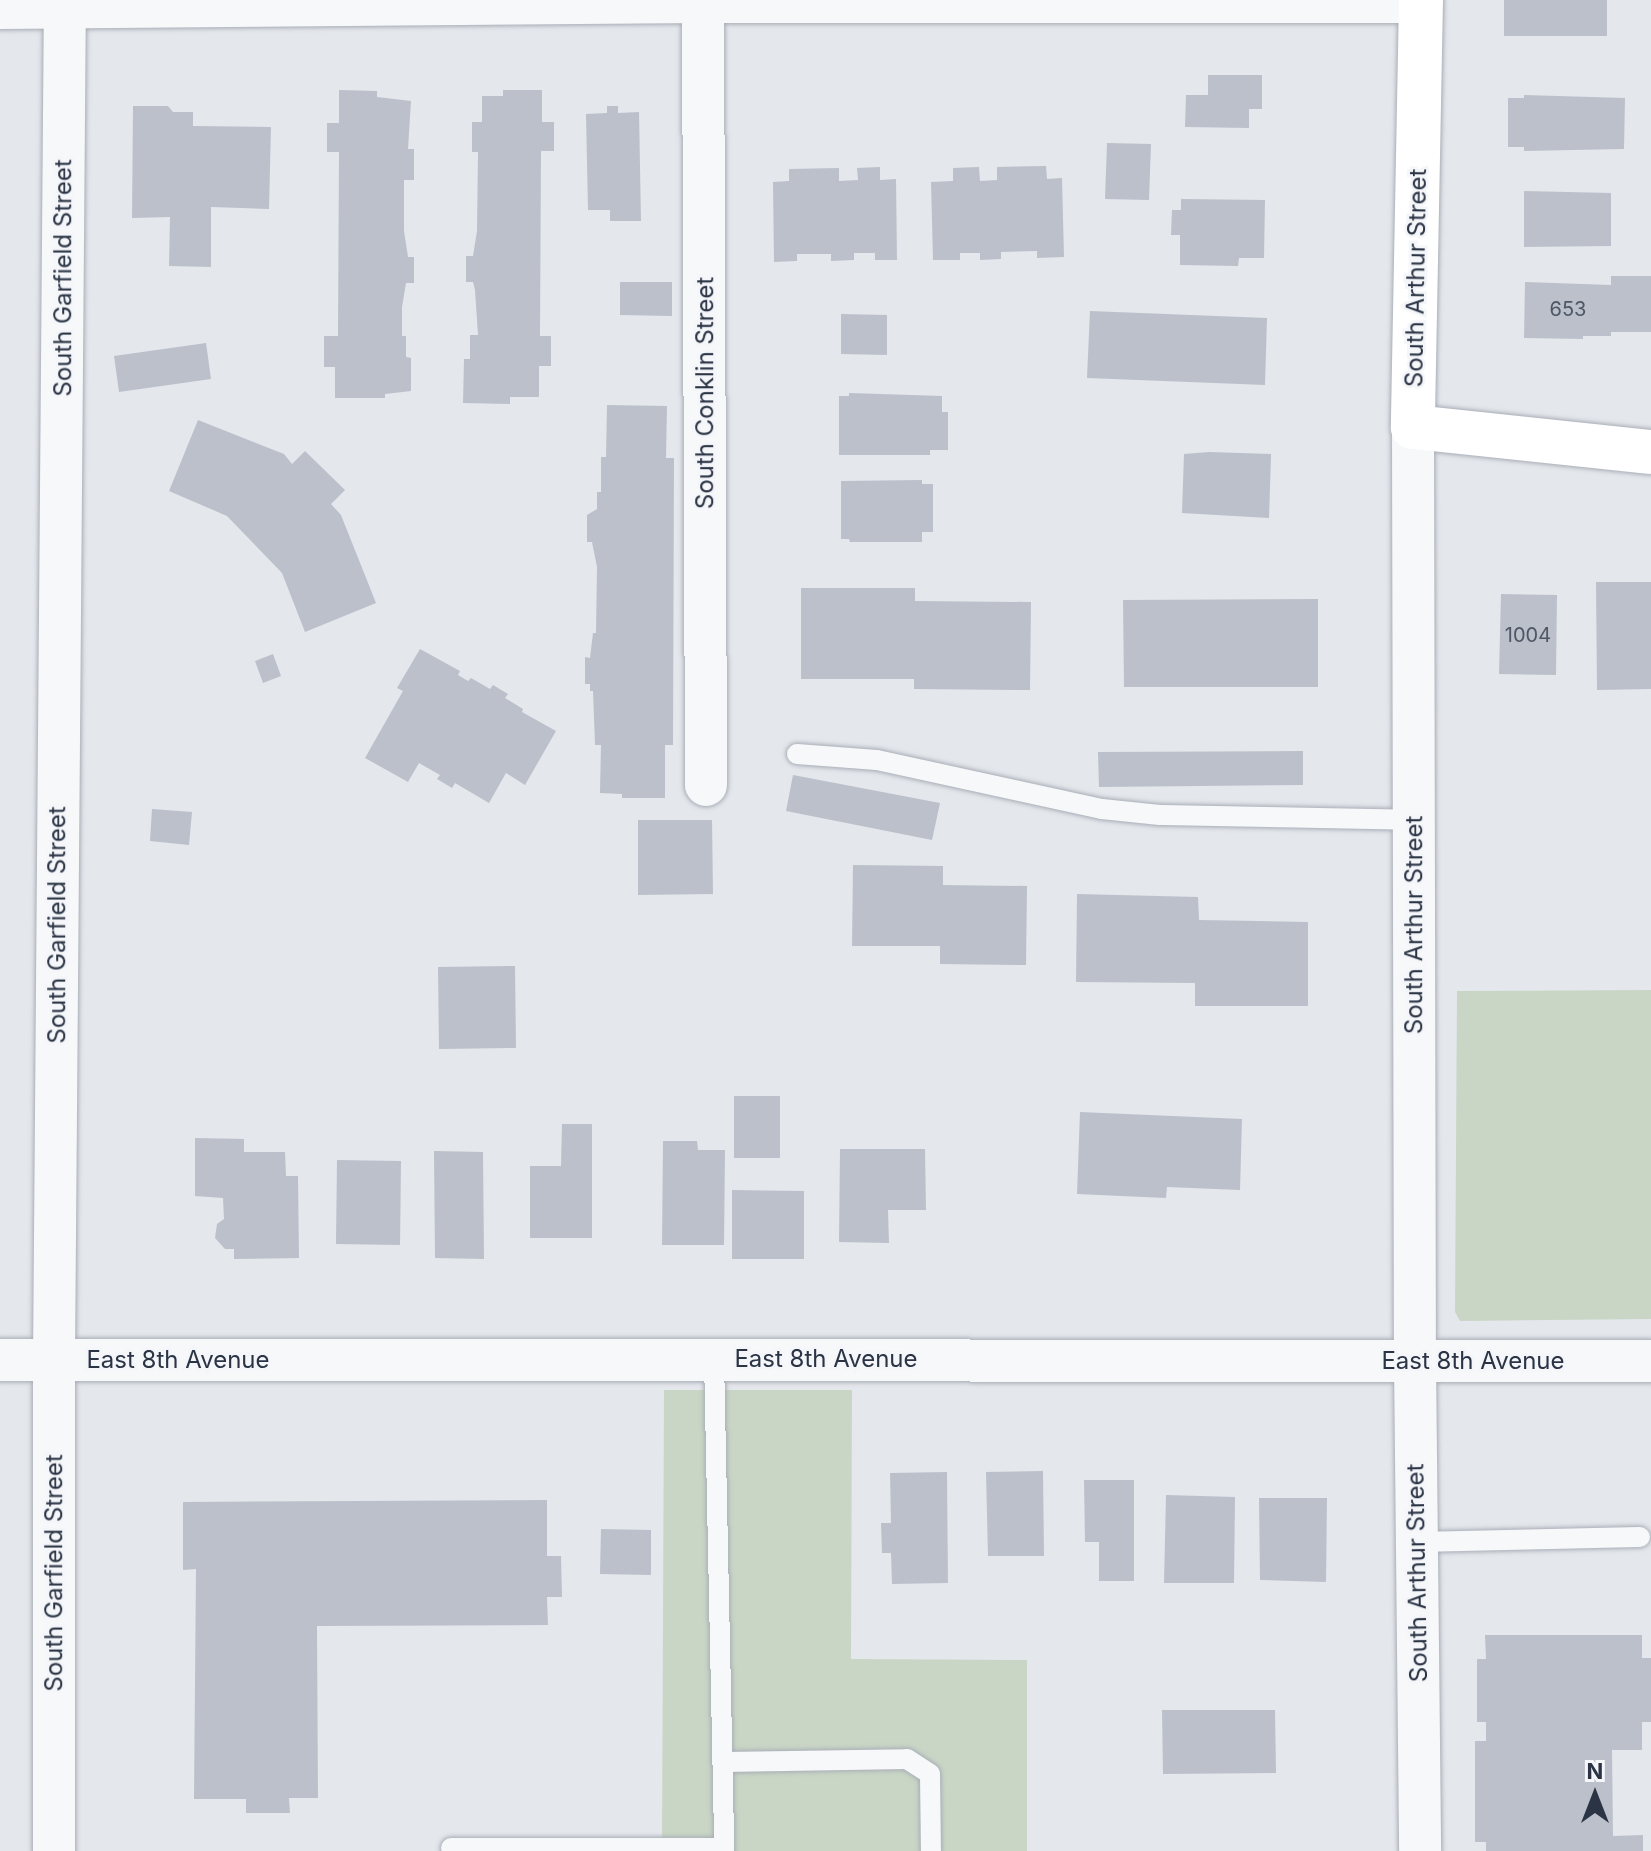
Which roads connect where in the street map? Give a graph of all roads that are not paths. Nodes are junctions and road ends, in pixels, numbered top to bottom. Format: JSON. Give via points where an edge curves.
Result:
{"nodes":[{"id":1,"x":727,"y":1,"type":"edge"},
{"id":2,"x":1421,"y":1,"type":"edge"},
{"id":3,"x":65,"y":4,"type":"edge"},
{"id":4,"x":0,"y":8,"type":"edge"},
{"id":5,"x":1413,"y":427,"type":"junction"},
{"id":6,"x":1651,"y":452,"type":"edge"},
{"id":7,"x":797,"y":754,"type":"dead end"},
{"id":8,"x":706,"y":785,"type":"dead end"},
{"id":9,"x":1414,"y":820,"type":"junction"},
{"id":10,"x":714,"y":1358,"type":"junction"},
{"id":11,"x":0,"y":1360,"type":"edge"},
{"id":12,"x":54,"y":1360,"type":"junction"},
{"id":13,"x":1415,"y":1361,"type":"junction"},
{"id":14,"x":1651,"y":1361,"type":"edge"},
{"id":15,"x":1640,"y":1537,"type":"dead end"},
{"id":16,"x":1417,"y":1542,"type":"junction"},
{"id":17,"x":724,"y":1762,"type":"junction"},
{"id":18,"x":451,"y":1848,"type":"dead end"},
{"id":19,"x":724,"y":1850,"type":"edge"},
{"id":20,"x":54,"y":1851,"type":"edge"},
{"id":21,"x":931,"y":1851,"type":"edge"},
{"id":22,"x":1420,"y":1851,"type":"edge"}],
"edges":[{"from":1,"to":2,"type":"street"},
{"from":1,"to":3,"type":"street"},
{"from":1,"to":8,"type":"street","name":"South Conklin Street"},
{"from":2,"to":5,"type":"main road","name":"South Arthur Street"},
{"from":3,"to":4,"type":"street"},
{"from":3,"to":12,"type":"street","name":"South Garfield Street"},
{"from":5,"to":6,"type":"main road"},
{"from":5,"to":9,"type":"street","name":"South Arthur Street"},
{"from":7,"to":9,"type":"lane","via":[[877,760],[1102,809]]},
{"from":9,"to":13,"type":"street","name":"South Arthur Street"},
{"from":10,"to":12,"type":"street","name":"East 8th Avenue"},
{"from":10,"to":13,"type":"street","name":"East 8th Avenue"},
{"from":10,"to":17,"type":"lane"},
{"from":11,"to":12,"type":"street","name":"East 8th Avenue"},
{"from":12,"to":20,"type":"street","name":"South Garfield Street"},
{"from":13,"to":14,"type":"street","name":"East 8th Avenue"},
{"from":13,"to":16,"type":"street","name":"South Arthur Street"},
{"from":15,"to":16,"type":"lane"},
{"from":16,"to":22,"type":"street","name":"South Arthur Street"},
{"from":17,"to":19,"type":"lane"},
{"from":17,"to":21,"type":"lane","via":[[907,1759],[930,1774]]},
{"from":18,"to":19,"type":"lane"}]}
